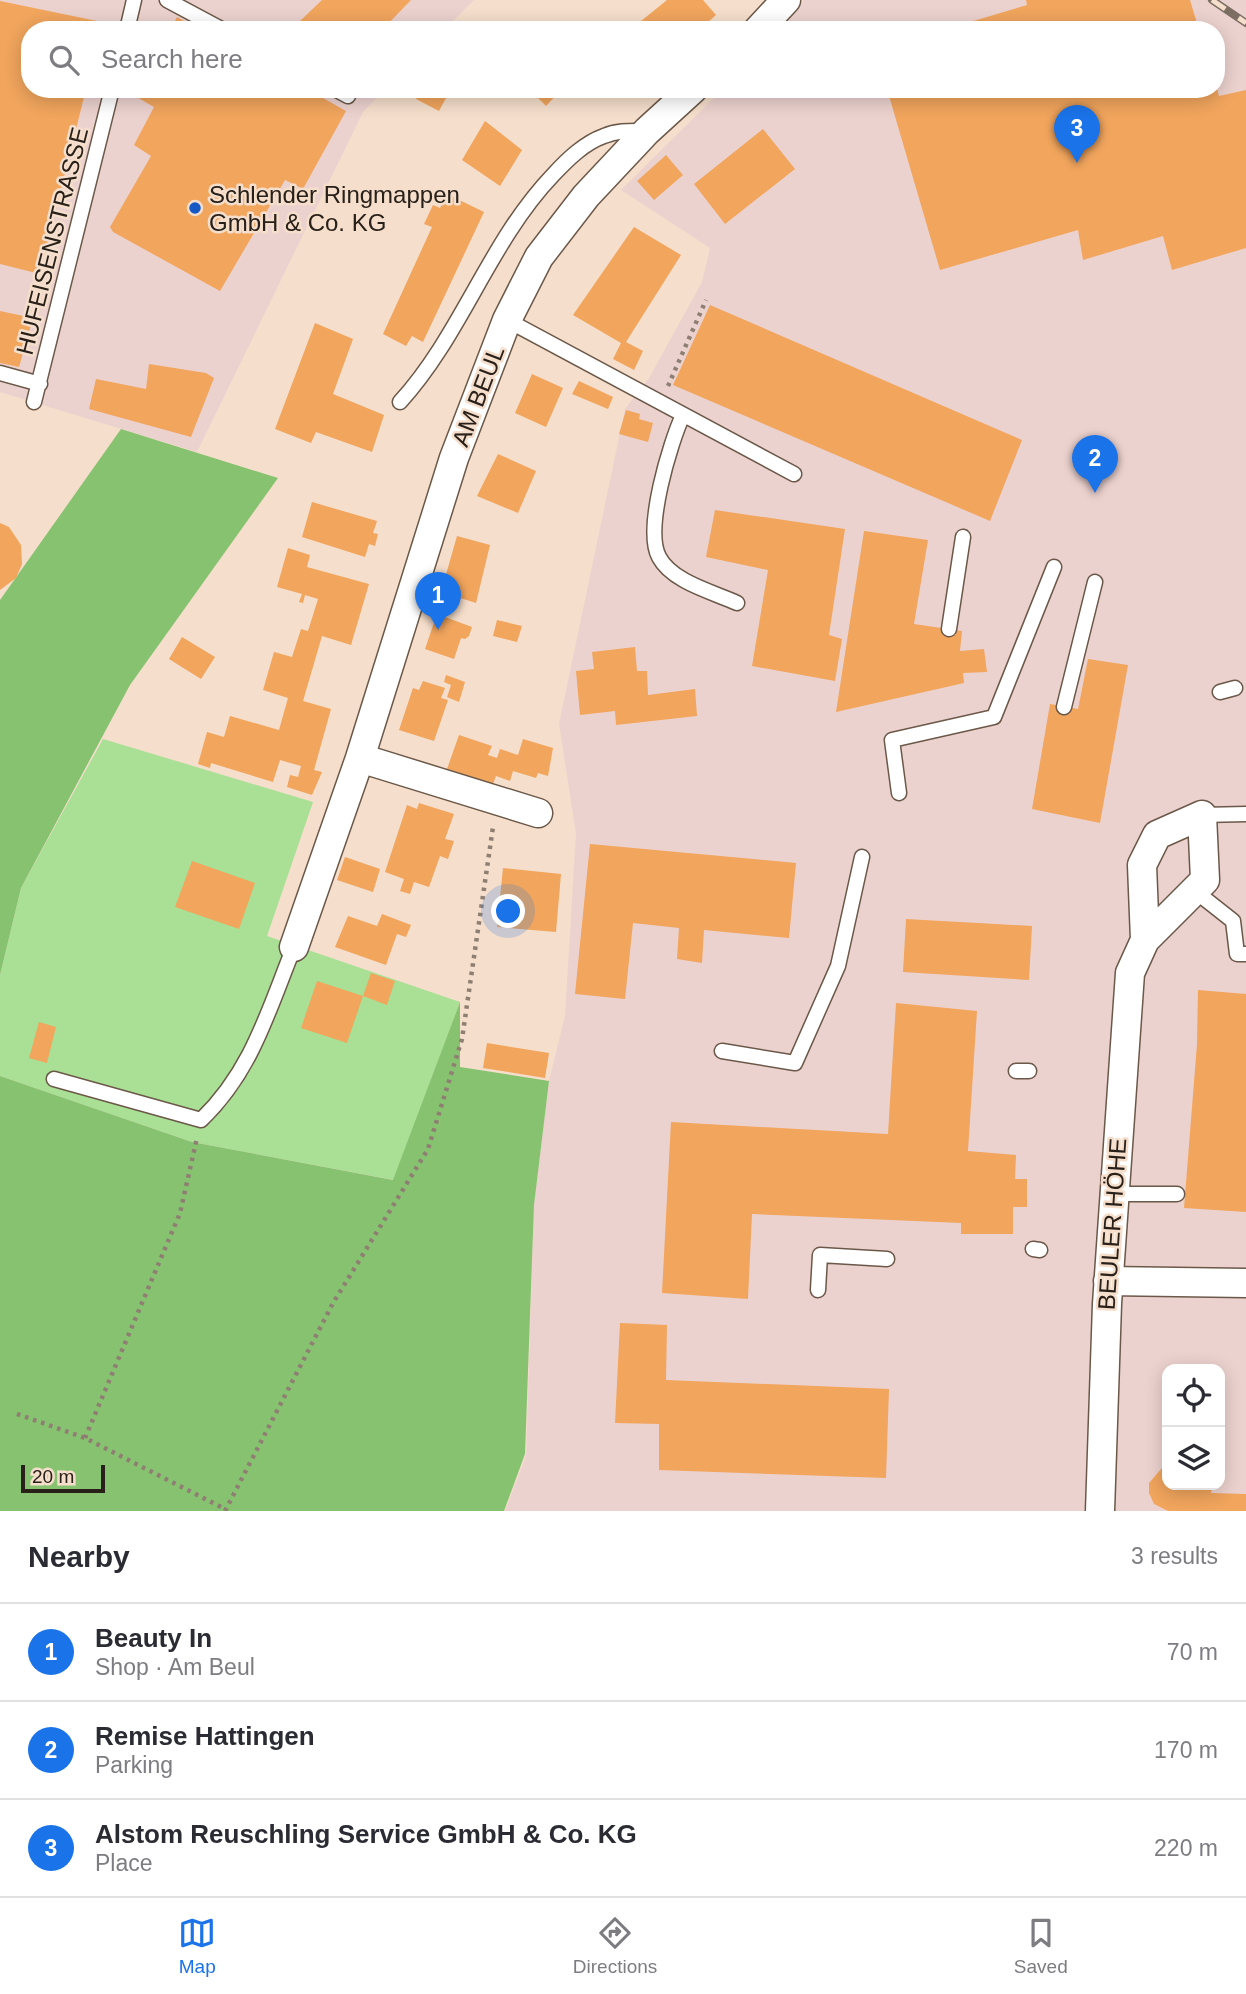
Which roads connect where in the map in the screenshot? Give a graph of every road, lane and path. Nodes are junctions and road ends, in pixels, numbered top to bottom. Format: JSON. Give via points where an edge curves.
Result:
{"nodes":[{"id":1,"x":134,"y":0,"type":"edge"},
{"id":2,"x":167,"y":0,"type":"edge"},
{"id":3,"x":786,"y":0,"type":"edge"},
{"id":4,"x":129,"y":21,"type":"edge"},
{"id":5,"x":206,"y":21,"type":"edge"},
{"id":6,"x":766,"y":21,"type":"edge"},
{"id":7,"x":110,"y":98,"type":"edge"},
{"id":8,"x":683,"y":98,"type":"edge"},
{"id":9,"x":648,"y":131,"type":"junction"},
{"id":10,"x":706,"y":300,"type":"dead end"},
{"id":11,"x":508,"y":320,"type":"junction"},
{"id":12,"x":0,"y":373,"type":"edge"},
{"id":13,"x":672,"y":376,"type":"dead end"},
{"id":14,"x":40,"y":384,"type":"junction"},
{"id":15,"x":400,"y":401,"type":"dead end"},
{"id":16,"x":34,"y":402,"type":"dead end"},
{"id":17,"x":683,"y":415,"type":"junction"},
{"id":18,"x":794,"y":474,"type":"dead end"},
{"id":19,"x":963,"y":537,"type":"dead end"},
{"id":20,"x":1054,"y":567,"type":"dead end"},
{"id":21,"x":1095,"y":582,"type":"dead end"},
{"id":22,"x":737,"y":603,"type":"dead end"},
{"id":23,"x":949,"y":629,"type":"dead end"},
{"id":24,"x":1234,"y":688,"type":"dead end"},
{"id":25,"x":1220,"y":692,"type":"dead end"},
{"id":26,"x":1064,"y":707,"type":"dead end"},
{"id":27,"x":360,"y":758,"type":"junction"},
{"id":28,"x":899,"y":793,"type":"dead end"},
{"id":29,"x":496,"y":802,"type":"junction"},
{"id":30,"x":538,"y":813,"type":"dead end"},
{"id":31,"x":1246,"y":814,"type":"edge"},
{"id":32,"x":1202,"y":815,"type":"junction"},
{"id":33,"x":862,"y":857,"type":"dead end"},
{"id":34,"x":1195,"y":891,"type":"junction"},
{"id":35,"x":1145,"y":940,"type":"junction"},
{"id":36,"x":294,"y":947,"type":"joint"},
{"id":37,"x":1246,"y":954,"type":"edge"},
{"id":38,"x":722,"y":1051,"type":"dead end"},
{"id":39,"x":54,"y":1079,"type":"dead end"},
{"id":40,"x":201,"y":1120,"type":"junction"},
{"id":41,"x":1114,"y":1194,"type":"junction"},
{"id":42,"x":1177,"y":1194,"type":"dead end"},
{"id":43,"x":887,"y":1259,"type":"dead end"},
{"id":44,"x":1108,"y":1280,"type":"junction"},
{"id":45,"x":1246,"y":1283,"type":"edge"},
{"id":46,"x":818,"y":1290,"type":"dead end"},
{"id":47,"x":17,"y":1414,"type":"dead end"},
{"id":48,"x":85,"y":1438,"type":"junction"},
{"id":49,"x":225,"y":1510,"type":"edge"},
{"id":50,"x":1100,"y":1511,"type":"edge"}],
"edges":[{"from":1,"to":4,"type":"lane"},
{"from":2,"to":5,"type":"lane"},
{"from":3,"to":6,"type":"street"},
{"from":7,"to":14,"type":"lane","name":"HUFEISENSTRASSE"},
{"from":8,"to":9,"type":"street","name":"AM BEUL"},
{"from":9,"to":11,"type":"street","name":"AM BEUL","via":[[586,196],[538,257]]},
{"from":9,"to":15,"type":"lane","via":[[619,131],[596,139],[545,183],[509,228],[433,359]]},
{"from":10,"to":13,"type":"path"},
{"from":11,"to":17,"type":"lane"},
{"from":11,"to":27,"type":"street","name":"AM BEUL","via":[[454,458]]},
{"from":12,"to":14,"type":"lane"},
{"from":14,"to":16,"type":"lane","name":"HUFEISENSTRASSE"},
{"from":17,"to":18,"type":"lane"},
{"from":17,"to":22,"type":"lane","via":[[654,520],[658,556],[675,575]]},
{"from":19,"to":23,"type":"lane"},
{"from":20,"to":28,"type":"lane","via":[[994,718],[892,740]]},
{"from":21,"to":26,"type":"lane"},
{"from":24,"to":25,"type":"lane"},
{"from":27,"to":29,"type":"street"},
{"from":27,"to":36,"type":"street","name":"AM BEUL"},
{"from":29,"to":30,"type":"street"},
{"from":29,"to":49,"type":"path","via":[[462,1038],[428,1149],[333,1303]]},
{"from":31,"to":32,"type":"lane"},
{"from":32,"to":34,"type":"street","name":"BEULER HÖHE","via":[[1205,880]]},
{"from":32,"to":35,"type":"street","name":"BEULER HÖHE","via":[[1157,835],[1142,865]]},
{"from":33,"to":38,"type":"lane","via":[[838,967],[795,1063]]},
{"from":34,"to":35,"type":"street","name":"BEULER HÖHE"},
{"from":34,"to":37,"type":"lane","via":[[1233,920],[1237,954]]},
{"from":35,"to":41,"type":"street","name":"BEULER HÖHE","via":[[1130,973]]},
{"from":36,"to":40,"type":"lane","via":[[245,1066],[225,1097]]},
{"from":39,"to":40,"type":"lane"},
{"from":40,"to":48,"type":"path","via":[[180,1213]]},
{"from":41,"to":42,"type":"lane"},
{"from":41,"to":44,"type":"street","name":"BEULER HÖHE"},
{"from":43,"to":46,"type":"lane","via":[[820,1255]]},
{"from":44,"to":45,"type":"street"},
{"from":44,"to":50,"type":"street","name":"BEULER HÖHE"},
{"from":47,"to":48,"type":"path"},
{"from":48,"to":49,"type":"path"}]}
